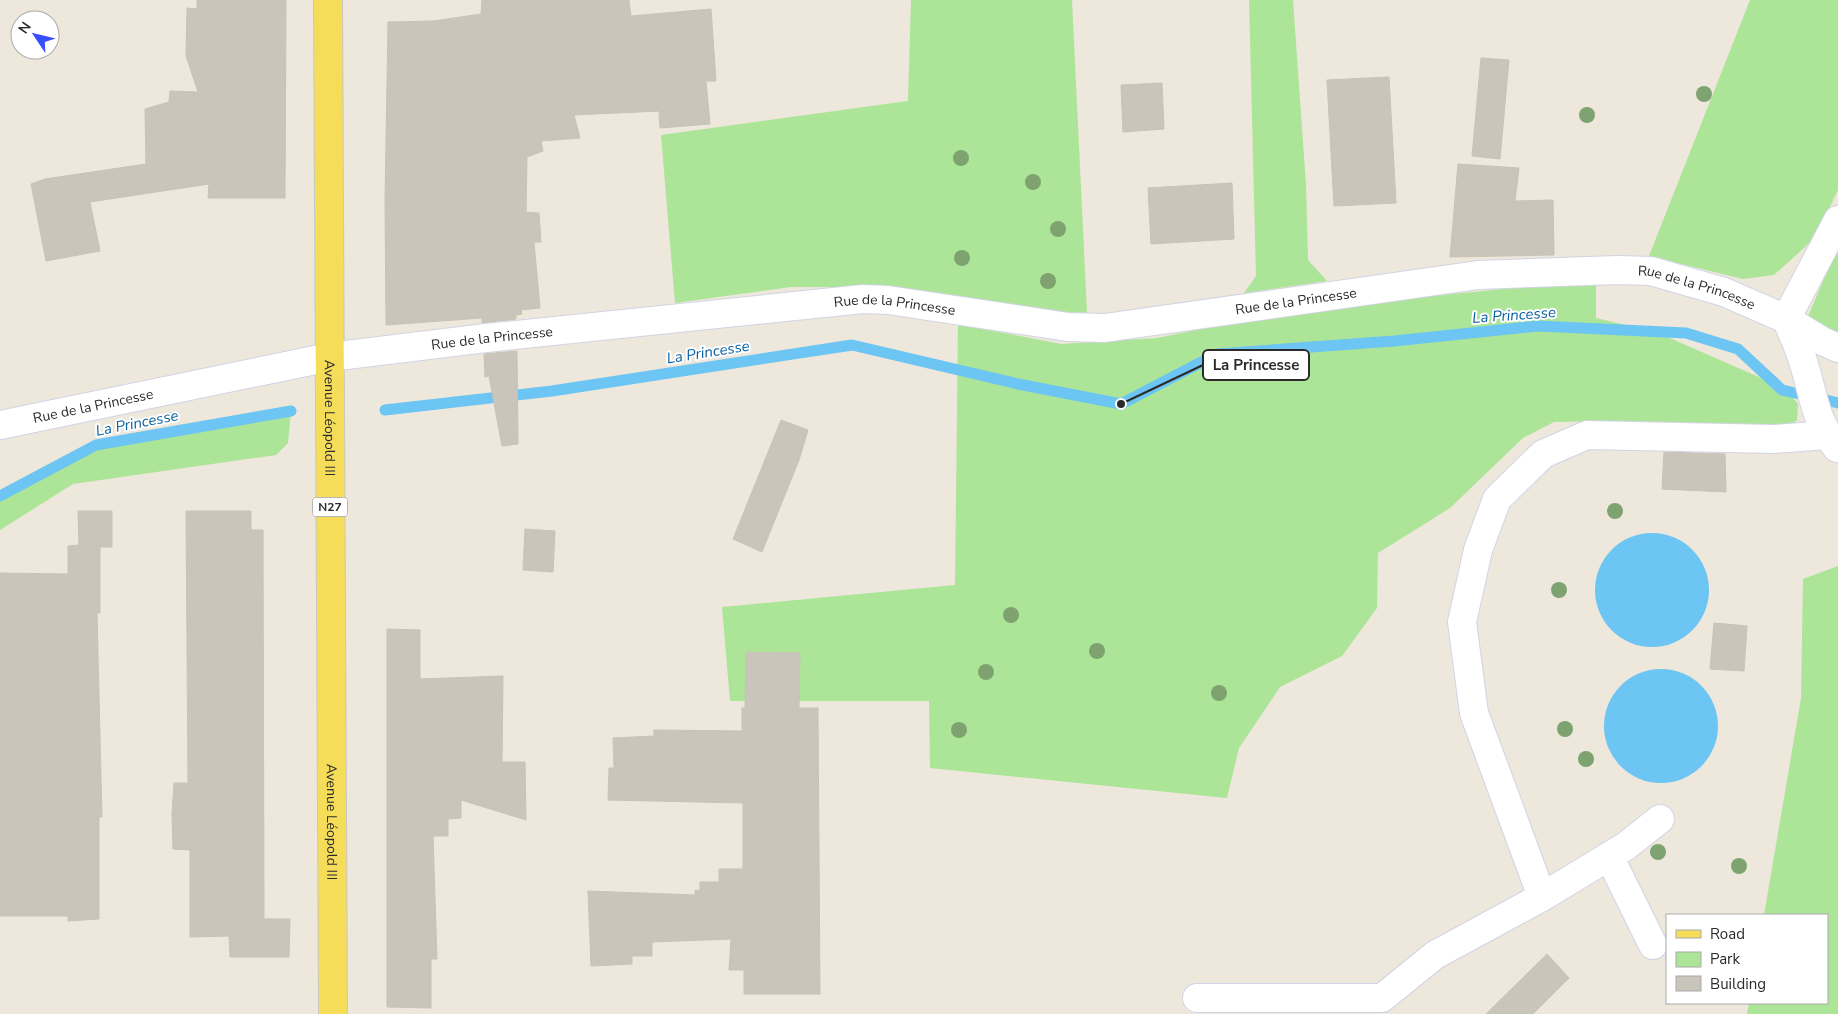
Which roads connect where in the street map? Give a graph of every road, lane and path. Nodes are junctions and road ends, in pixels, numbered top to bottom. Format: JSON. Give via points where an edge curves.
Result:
{"nodes":[{"id":1,"x":328,"y":0,"type":"edge"},
{"id":2,"x":1838,"y":220,"type":"edge"},
{"id":3,"x":1786,"y":318,"type":"junction"},
{"id":4,"x":1838,"y":348,"type":"edge"},
{"id":5,"x":330,"y":357,"type":"junction"},
{"id":6,"x":0,"y":425,"type":"edge"},
{"id":7,"x":1827,"y":432,"type":"edge"},
{"id":8,"x":1660,"y":818,"type":"dead end"},
{"id":9,"x":1609,"y":856,"type":"junction"},
{"id":10,"x":1542,"y":897,"type":"junction"},
{"id":11,"x":1653,"y":945,"type":"dead end"},
{"id":12,"x":1197,"y":998,"type":"dead end"},
{"id":13,"x":333,"y":1014,"type":"edge"}],
"edges":[{"from":1,"to":5,"type":"main road","name":"Avenue Léopold III","number":"N27"},
{"from":2,"to":3,"type":"street"},
{"from":3,"to":4,"type":"street","name":"Rue de la Princesse"},
{"from":3,"to":5,"type":"street","name":"Rue de la Princesse","via":[[1724,292],[1651,271],[1568,271],[1478,275],[1117,328],[1068,327],[863,299]]},
{"from":3,"to":7,"type":"street"},
{"from":5,"to":6,"type":"street","name":"Rue de la Princesse"},
{"from":5,"to":13,"type":"main road","name":"Avenue Léopold III","number":"N27"},
{"from":7,"to":10,"type":"street","via":[[1774,439],[1587,435],[1543,454],[1497,499],[1478,550],[1462,622],[1474,713]]},
{"from":8,"to":9,"type":"street"},
{"from":9,"to":10,"type":"street"},
{"from":9,"to":11,"type":"street"},
{"from":10,"to":12,"type":"street","via":[[1435,955],[1382,998]]}]}
